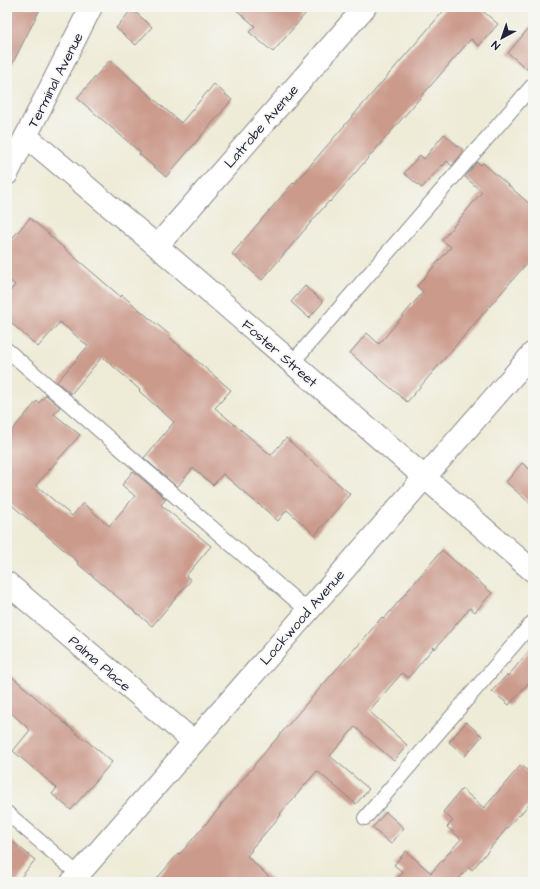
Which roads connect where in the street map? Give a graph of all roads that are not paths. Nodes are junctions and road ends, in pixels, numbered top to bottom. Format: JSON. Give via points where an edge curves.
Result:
{"nodes":[{"id":1,"x":91,"y":7,"type":"edge"},
{"id":2,"x":365,"y":7,"type":"edge"},
{"id":3,"x":533,"y":85,"type":"edge"},
{"id":4,"x":26,"y":136,"type":"junction"},
{"id":5,"x":7,"y":174,"type":"edge"},
{"id":6,"x":157,"y":246,"type":"junction"},
{"id":7,"x":7,"y":350,"type":"edge"},
{"id":8,"x":533,"y":352,"type":"edge"},
{"id":9,"x":292,"y":363,"type":"junction"},
{"id":10,"x":424,"y":478,"type":"junction"},
{"id":11,"x":533,"y":571,"type":"edge"},
{"id":12,"x":7,"y":583,"type":"edge"},
{"id":13,"x":308,"y":611,"type":"junction"},
{"id":14,"x":533,"y":622,"type":"edge"},
{"id":15,"x":194,"y":742,"type":"junction"},
{"id":16,"x":7,"y":812,"type":"edge"},
{"id":17,"x":365,"y":818,"type":"dead end"},
{"id":18,"x":75,"y":878,"type":"edge"}],
"edges":[{"from":1,"to":4,"type":"street","name":"Terminal Avenue"},
{"from":2,"to":6,"type":"street","name":"Latrobe Avenue"},
{"from":3,"to":9,"type":"lane"},
{"from":4,"to":5,"type":"street","name":"Terminal Avenue"},
{"from":4,"to":6,"type":"street","name":"Foster Street"},
{"from":6,"to":9,"type":"street","name":"Foster Street"},
{"from":7,"to":13,"type":"lane"},
{"from":8,"to":10,"type":"street","name":"Lockwood Avenue"},
{"from":9,"to":10,"type":"street","name":"Foster Street"},
{"from":10,"to":11,"type":"street","name":"Foster Street"},
{"from":10,"to":13,"type":"street","name":"Lockwood Avenue"},
{"from":12,"to":15,"type":"street","name":"Palma Place"},
{"from":13,"to":15,"type":"street","name":"Lockwood Avenue"},
{"from":14,"to":17,"type":"lane"},
{"from":15,"to":18,"type":"street","name":"Lockwood Avenue"},
{"from":16,"to":18,"type":"lane"}]}
